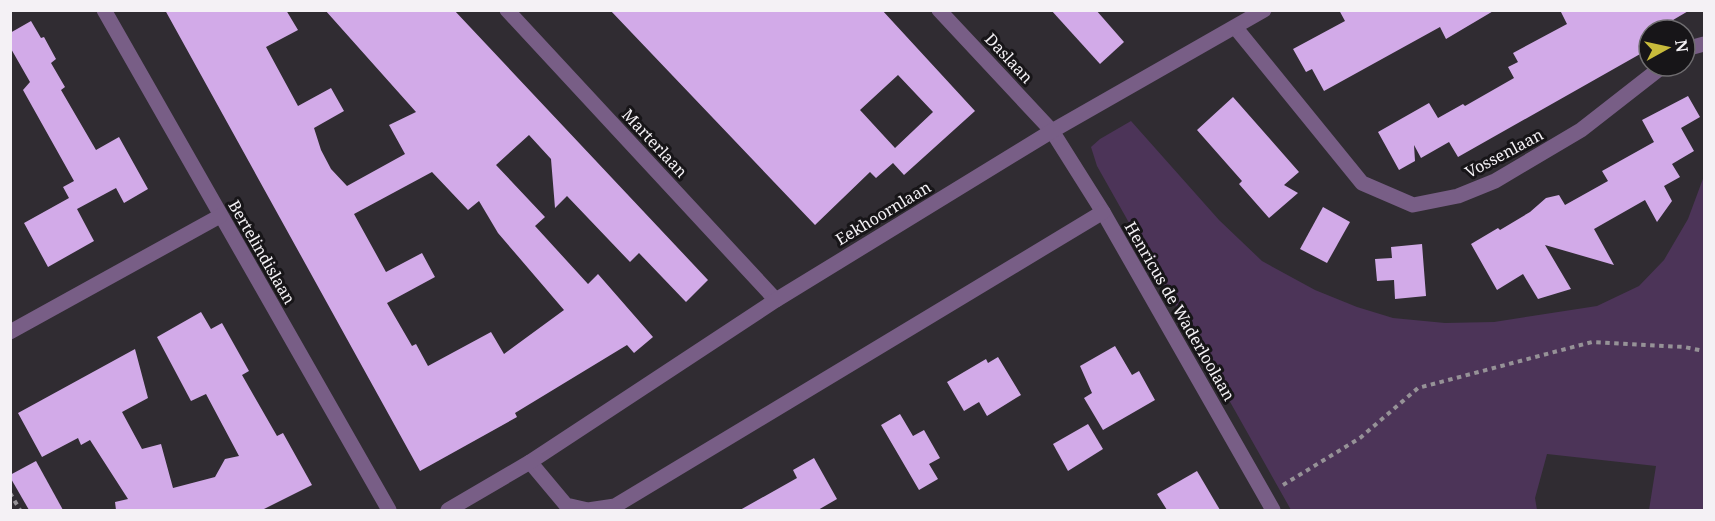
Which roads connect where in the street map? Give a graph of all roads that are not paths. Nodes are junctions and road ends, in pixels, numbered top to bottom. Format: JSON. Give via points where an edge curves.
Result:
{"nodes":[{"id":1,"x":104,"y":10,"type":"edge"},
{"id":2,"x":507,"y":10,"type":"edge"},
{"id":3,"x":939,"y":10,"type":"edge"},
{"id":4,"x":1264,"y":10,"type":"edge"},
{"id":5,"x":1236,"y":27,"type":"junction"},
{"id":6,"x":1648,"y":78,"type":"edge"},
{"id":7,"x":1052,"y":130,"type":"junction"},
{"id":8,"x":1103,"y":213,"type":"junction"},
{"id":9,"x":220,"y":216,"type":"junction"},
{"id":10,"x":776,"y":300,"type":"junction"},
{"id":11,"x":10,"y":332,"type":"edge"},
{"id":12,"x":530,"y":462,"type":"junction"},
{"id":13,"x":389,"y":510,"type":"edge"},
{"id":14,"x":447,"y":510,"type":"edge"},
{"id":15,"x":1273,"y":510,"type":"edge"}],
"edges":[{"from":1,"to":9,"type":"street","name":"Bertelindislaan"},
{"from":2,"to":10,"type":"street","name":"Marterlaan"},
{"from":3,"to":7,"type":"street","name":"Daslaan"},
{"from":4,"to":5,"type":"street","name":"Eekhoornlaan"},
{"from":5,"to":6,"type":"street","name":"Vossenlaan","via":[[1362,183],[1413,205],[1458,196],[1495,182],[1581,130]]},
{"from":5,"to":7,"type":"street","name":"Eekhoornlaan"},
{"from":7,"to":8,"type":"street","name":"Henricus de Waderloolaan"},
{"from":7,"to":10,"type":"street","name":"Eekhoornlaan"},
{"from":8,"to":12,"type":"street","via":[[615,506],[588,510],[566,505]]},
{"from":8,"to":15,"type":"street","name":"Henricus de Waderloolaan"},
{"from":9,"to":11,"type":"street"},
{"from":9,"to":13,"type":"street","name":"Bertelindislaan"},
{"from":10,"to":12,"type":"street","name":"Eekhoornlaan"},
{"from":12,"to":14,"type":"street","name":"Eekhoornlaan"}]}
